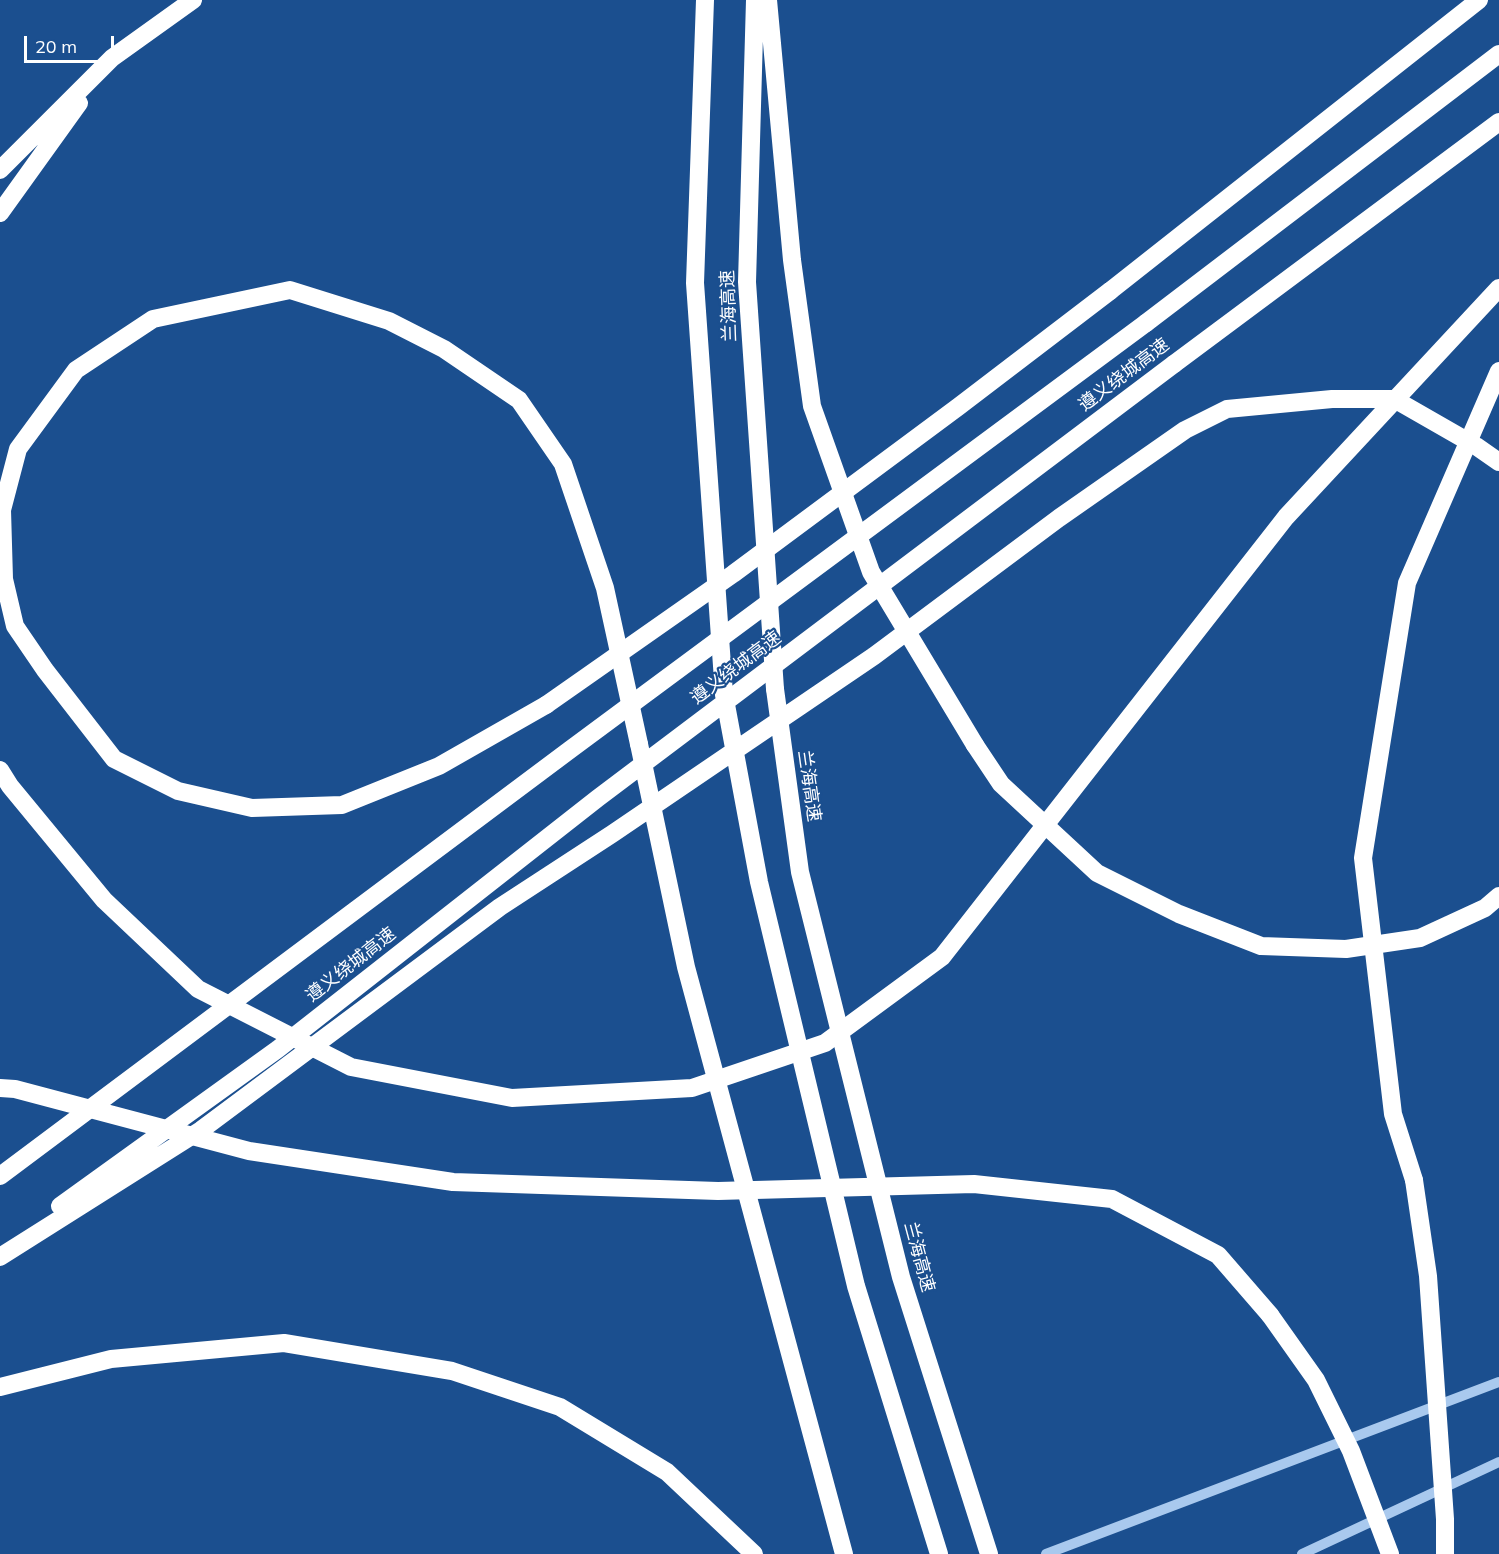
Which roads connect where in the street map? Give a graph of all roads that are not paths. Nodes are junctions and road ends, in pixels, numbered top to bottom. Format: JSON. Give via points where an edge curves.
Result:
{"nodes":[{"id":1,"x":193,"y":0,"type":"edge"},
{"id":2,"x":705,"y":0,"type":"edge"},
{"id":3,"x":755,"y":0,"type":"edge"},
{"id":4,"x":768,"y":0,"type":"edge"},
{"id":5,"x":1479,"y":0,"type":"edge"},
{"id":6,"x":1499,"y":54,"type":"edge"},
{"id":7,"x":111,"y":58,"type":"junction"},
{"id":8,"x":1499,"y":122,"type":"edge"},
{"id":9,"x":0,"y":170,"type":"edge"},
{"id":10,"x":0,"y":213,"type":"edge"},
{"id":11,"x":1499,"y":288,"type":"edge"},
{"id":12,"x":1499,"y":371,"type":"edge"},
{"id":13,"x":1499,"y":462,"type":"edge"},
{"id":14,"x":0,"y":770,"type":"edge"},
{"id":15,"x":1499,"y":896,"type":"edge"},
{"id":16,"x":0,"y":1088,"type":"edge"},
{"id":17,"x":0,"y":1176,"type":"edge"},
{"id":18,"x":0,"y":1250,"type":"edge"},
{"id":19,"x":0,"y":1257,"type":"edge"},
{"id":20,"x":1499,"y":1382,"type":"edge"},
{"id":21,"x":0,"y":1387,"type":"edge"},
{"id":22,"x":1499,"y":1462,"type":"edge"},
{"id":23,"x":754,"y":1554,"type":"edge"},
{"id":24,"x":844,"y":1554,"type":"edge"},
{"id":25,"x":939,"y":1554,"type":"edge"},
{"id":26,"x":989,"y":1554,"type":"edge"},
{"id":27,"x":1046,"y":1554,"type":"edge"},
{"id":28,"x":1302,"y":1554,"type":"edge"},
{"id":29,"x":1390,"y":1554,"type":"edge"},
{"id":30,"x":1445,"y":1554,"type":"edge"}],
"edges":[{"from":1,"to":7,"type":"highway"},
{"from":2,"to":25,"type":"highway","name":"兰海高速","bridge":true,"via":[[696,283],[724,694],[759,882],[856,1286]]},
{"from":3,"to":26,"type":"highway","name":"兰海高速","bridge":true,"via":[[747,282],[775,689],[800,872],[901,1277]]},
{"from":4,"to":15,"type":"highway","bridge":true,"via":[[792,260],[812,406],[871,572],[1001,784],[1097,873],[1179,914],[1261,946],[1346,949],[1420,938],[1485,908]]},
{"from":5,"to":24,"type":"highway","bridge":true,"via":[[1110,291],[733,574],[546,705],[439,766],[342,805],[252,808],[178,791],[114,759],[15,626],[4,579],[2,510],[18,450],[76,370],[153,319],[290,290],[389,321],[444,349],[519,400],[563,464],[604,588],[686,967]]},
{"from":6,"to":17,"type":"highway","name":"遵义绕城高速","bridge":true,"via":[[1146,323]]},
{"from":7,"to":9,"type":"highway"},
{"from":7,"to":10,"type":"highway"},
{"from":8,"to":18,"type":"highway","name":"遵义绕城高速","bridge":true,"via":[[598,798],[278,1049]]},
{"from":11,"to":14,"type":"highway","via":[[1286,517],[942,957],[825,1042],[692,1088],[512,1098],[351,1067],[198,989],[104,900]]},
{"from":12,"to":30,"type":"highway","bridge":true,"via":[[1407,583],[1363,858],[1393,1114],[1414,1180],[1428,1276]]},
{"from":13,"to":19,"type":"highway","bridge":true,"via":[[1394,399],[1332,399],[1227,409],[1185,430],[874,656],[500,906],[201,1130]]},
{"from":16,"to":29,"type":"highway","bridge":true,"via":[[249,1151],[453,1182],[718,1191],[974,1184],[1112,1198],[1218,1255],[1270,1315],[1316,1380],[1351,1451]]},
{"from":20,"to":27,"type":"street","bridge":true},
{"from":21,"to":23,"type":"highway","via":[[111,1359],[284,1343],[452,1371],[560,1407],[667,1472]]},
{"from":22,"to":28,"type":"street","bridge":true}]}
